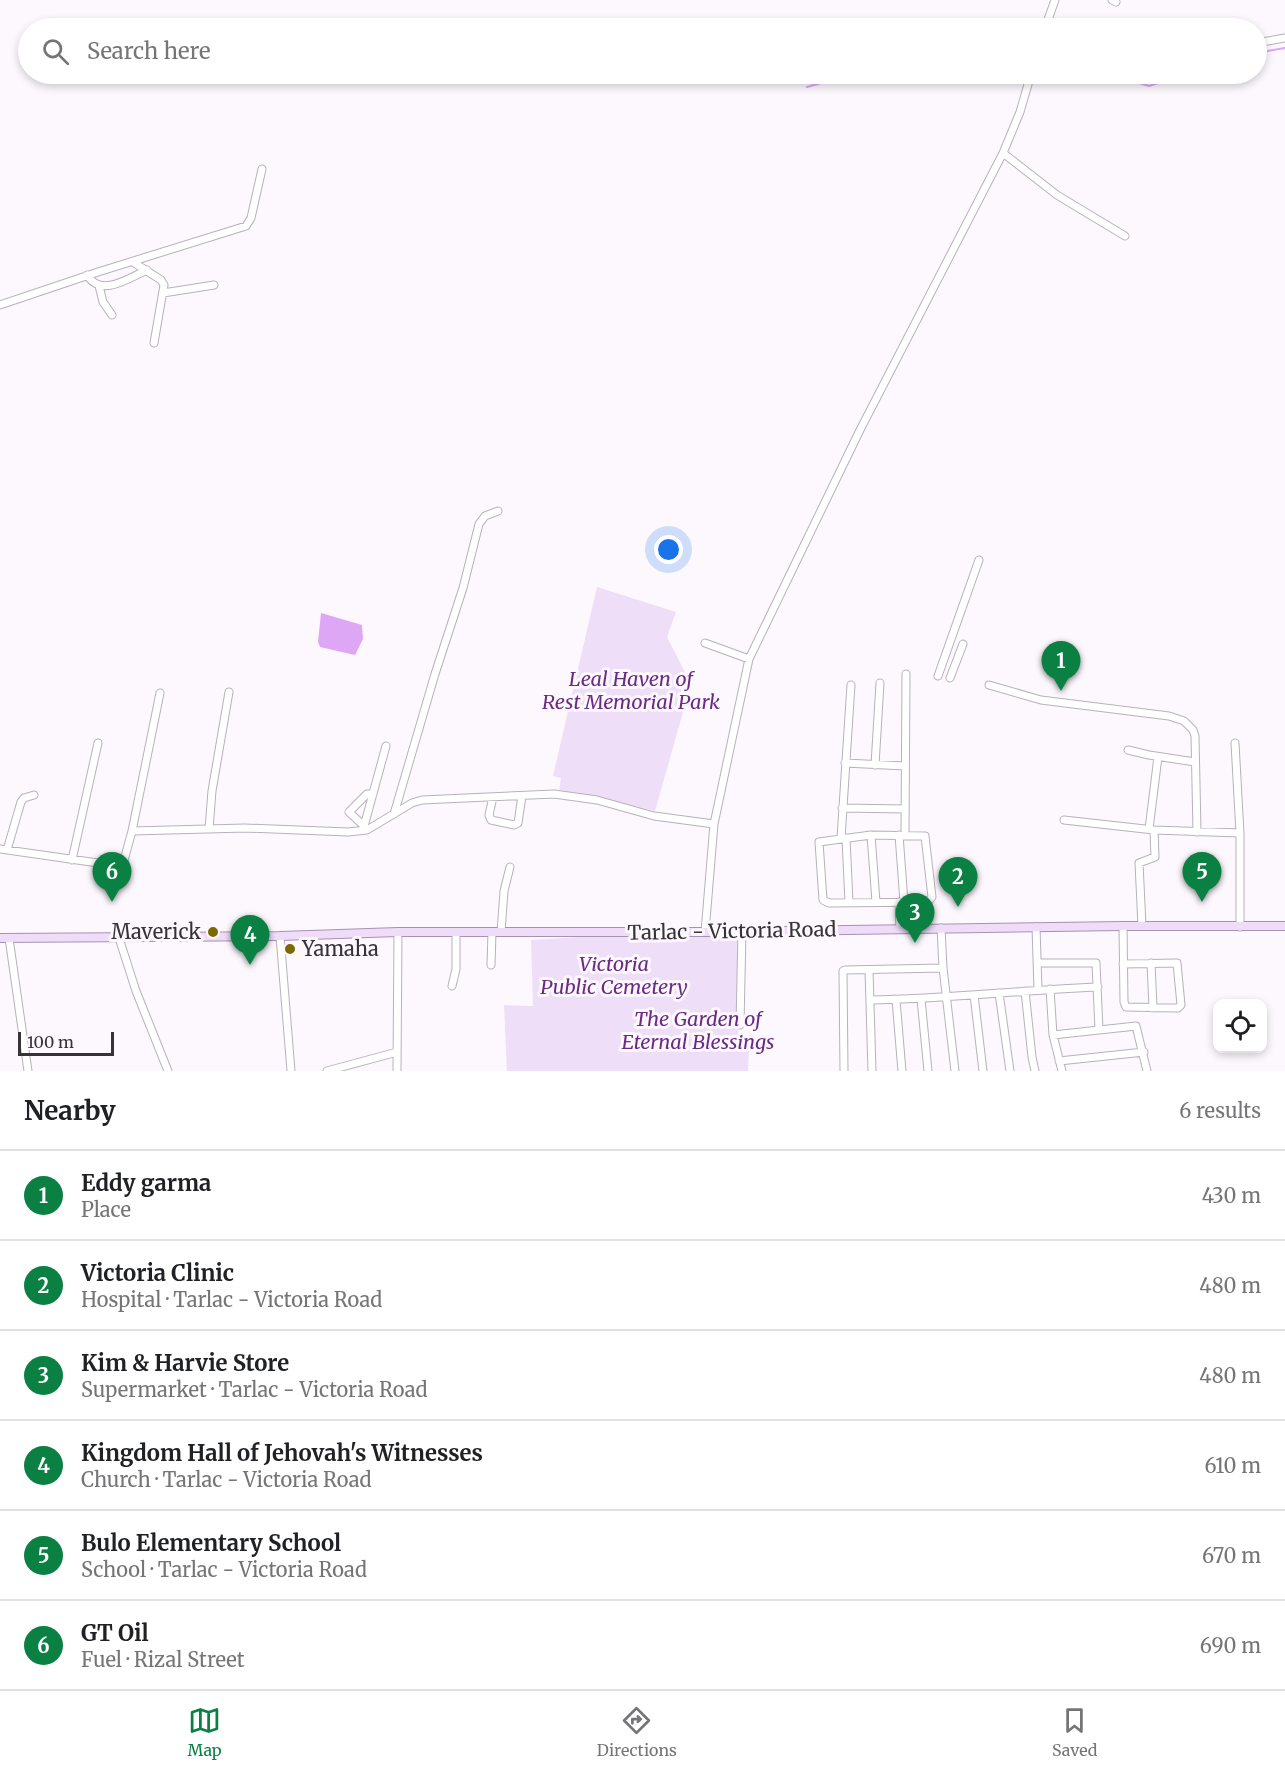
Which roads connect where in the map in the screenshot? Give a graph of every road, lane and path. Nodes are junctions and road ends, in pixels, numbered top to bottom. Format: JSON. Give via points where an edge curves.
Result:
{"nodes":[{"id":1,"x":1055,"y":0,"type":"edge"},
{"id":2,"x":1049,"y":18,"type":"edge"},
{"id":3,"x":1285,"y":38,"type":"edge"},
{"id":4,"x":1267,"y":41,"type":"edge"},
{"id":5,"x":1028,"y":84,"type":"edge"},
{"id":6,"x":1003,"y":153,"type":"junction"},
{"id":7,"x":262,"y":169,"type":"dead end"},
{"id":8,"x":1125,"y":236,"type":"dead end"},
{"id":9,"x":133,"y":262,"type":"junction"},
{"id":10,"x":147,"y":270,"type":"junction"},
{"id":11,"x":87,"y":275,"type":"junction"},
{"id":12,"x":214,"y":285,"type":"dead end"},
{"id":13,"x":99,"y":286,"type":"junction"},
{"id":14,"x":163,"y":293,"type":"junction"},
{"id":15,"x":0,"y":305,"type":"edge"},
{"id":16,"x":112,"y":315,"type":"dead end"},
{"id":17,"x":154,"y":343,"type":"dead end"},
{"id":18,"x":498,"y":511,"type":"dead end"},
{"id":19,"x":979,"y":560,"type":"dead end"},
{"id":20,"x":705,"y":643,"type":"dead end"},
{"id":21,"x":963,"y":644,"type":"dead end"},
{"id":22,"x":749,"y":659,"type":"junction"},
{"id":23,"x":906,"y":674,"type":"dead end"},
{"id":24,"x":938,"y":676,"type":"dead end"},
{"id":25,"x":950,"y":678,"type":"dead end"},
{"id":26,"x":880,"y":683,"type":"dead end"},
{"id":27,"x":850,"y":685,"type":"dead end"},
{"id":28,"x":989,"y":685,"type":"dead end"},
{"id":29,"x":229,"y":692,"type":"dead end"},
{"id":30,"x":160,"y":693,"type":"dead end"},
{"id":31,"x":98,"y":743,"type":"dead end"},
{"id":32,"x":1235,"y":743,"type":"dead end"},
{"id":33,"x":386,"y":746,"type":"dead end"},
{"id":34,"x":1128,"y":750,"type":"dead end"},
{"id":35,"x":1158,"y":757,"type":"junction"},
{"id":36,"x":1195,"y":762,"type":"junction"},
{"id":37,"x":845,"y":763,"type":"junction"},
{"id":38,"x":875,"y":765,"type":"junction"},
{"id":39,"x":905,"y":766,"type":"junction"},
{"id":40,"x":373,"y":794,"type":"junction"},
{"id":41,"x":34,"y":795,"type":"dead end"},
{"id":42,"x":522,"y":796,"type":"junction"},
{"id":43,"x":493,"y":797,"type":"junction"},
{"id":44,"x":842,"y":808,"type":"junction"},
{"id":45,"x":905,"y":809,"type":"junction"},
{"id":46,"x":394,"y":814,"type":"junction"},
{"id":47,"x":1064,"y":820,"type":"dead end"},
{"id":48,"x":714,"y":824,"type":"junction"},
{"id":49,"x":364,"y":828,"type":"junction"},
{"id":50,"x":209,"y":829,"type":"junction"},
{"id":51,"x":1151,"y":829,"type":"junction"},
{"id":52,"x":132,"y":831,"type":"junction"},
{"id":53,"x":1197,"y":832,"type":"junction"},
{"id":54,"x":1240,"y":833,"type":"junction"},
{"id":55,"x":871,"y":835,"type":"junction"},
{"id":56,"x":902,"y":835,"type":"junction"},
{"id":57,"x":843,"y":838,"type":"junction"},
{"id":58,"x":4,"y":849,"type":"edge"},
{"id":59,"x":72,"y":860,"type":"junction"},
{"id":60,"x":510,"y":867,"type":"dead end"},
{"id":61,"x":876,"y":902,"type":"junction"},
{"id":62,"x":903,"y":902,"type":"junction"},
{"id":63,"x":849,"y":903,"type":"junction"},
{"id":64,"x":1123,"y":926,"type":"junction"},
{"id":65,"x":1142,"y":926,"type":"junction"},
{"id":66,"x":1285,"y":926,"type":"edge"},
{"id":67,"x":1036,"y":927,"type":"junction"},
{"id":68,"x":1240,"y":927,"type":"junction"},
{"id":69,"x":904,"y":928,"type":"junction"},
{"id":70,"x":941,"y":928,"type":"junction"},
{"id":71,"x":398,"y":932,"type":"junction"},
{"id":72,"x":456,"y":932,"type":"junction"},
{"id":73,"x":496,"y":932,"type":"junction"},
{"id":74,"x":705,"y":932,"type":"junction"},
{"id":75,"x":742,"y":932,"type":"junction"},
{"id":76,"x":280,"y":936,"type":"junction"},
{"id":77,"x":5,"y":938,"type":"edge"},
{"id":78,"x":119,"y":938,"type":"junction"},
{"id":79,"x":1037,"y":963,"type":"junction"},
{"id":80,"x":1151,"y":963,"type":"junction"},
{"id":81,"x":1123,"y":964,"type":"junction"},
{"id":82,"x":491,"y":965,"type":"dead end"},
{"id":83,"x":943,"y":968,"type":"junction"},
{"id":84,"x":869,"y":970,"type":"junction"},
{"id":85,"x":452,"y":986,"type":"dead end"},
{"id":86,"x":1098,"y":987,"type":"junction"},
{"id":87,"x":1050,"y":989,"type":"junction"},
{"id":88,"x":1038,"y":990,"type":"junction"},
{"id":89,"x":1025,"y":991,"type":"junction"},
{"id":90,"x":999,"y":993,"type":"junction"},
{"id":91,"x":974,"y":995,"type":"junction"},
{"id":92,"x":947,"y":998,"type":"junction"},
{"id":93,"x":921,"y":999,"type":"junction"},
{"id":94,"x":870,"y":1000,"type":"junction"},
{"id":95,"x":896,"y":1000,"type":"junction"},
{"id":96,"x":1153,"y":1008,"type":"junction"},
{"id":97,"x":740,"y":1025,"type":"dead end"},
{"id":98,"x":1099,"y":1030,"type":"junction"},
{"id":99,"x":1053,"y":1035,"type":"junction"},
{"id":100,"x":397,"y":1052,"type":"junction"},
{"id":101,"x":1144,"y":1052,"type":"junction"},
{"id":102,"x":1059,"y":1061,"type":"junction"},
{"id":103,"x":28,"y":1071,"type":"edge"},
{"id":104,"x":168,"y":1071,"type":"edge"},
{"id":105,"x":291,"y":1071,"type":"edge"},
{"id":106,"x":327,"y":1071,"type":"edge"},
{"id":107,"x":397,"y":1071,"type":"edge"},
{"id":108,"x":844,"y":1071,"type":"edge"},
{"id":109,"x":872,"y":1071,"type":"edge"},
{"id":110,"x":902,"y":1071,"type":"edge"},
{"id":111,"x":928,"y":1071,"type":"edge"},
{"id":112,"x":955,"y":1071,"type":"edge"},
{"id":113,"x":982,"y":1071,"type":"edge"},
{"id":114,"x":1008,"y":1071,"type":"edge"},
{"id":115,"x":1035,"y":1071,"type":"edge"},
{"id":116,"x":1062,"y":1071,"type":"edge"},
{"id":117,"x":1147,"y":1071,"type":"edge"}],
"edges":[{"from":1,"to":2,"type":"street"},
{"from":3,"to":4,"type":"street"},
{"from":5,"to":6,"type":"street"},
{"from":6,"to":8,"type":"street","via":[[1057,195]]},
{"from":6,"to":22,"type":"street","via":[[860,430]]},
{"from":7,"to":9,"type":"street","via":[[246,226]]},
{"from":9,"to":10,"type":"street"},
{"from":9,"to":11,"type":"street"},
{"from":10,"to":13,"type":"street","via":[[116,285]]},
{"from":10,"to":14,"type":"street","via":[[161,280]]},
{"from":11,"to":13,"type":"street"},
{"from":11,"to":15,"type":"street"},
{"from":12,"to":14,"type":"street"},
{"from":13,"to":16,"type":"street"},
{"from":14,"to":17,"type":"street"},
{"from":18,"to":46,"type":"street","via":[[485,516],[475,535],[463,588]]},
{"from":19,"to":24,"type":"street"},
{"from":20,"to":22,"type":"street"},
{"from":21,"to":25,"type":"street"},
{"from":22,"to":48,"type":"street"},
{"from":23,"to":39,"type":"street"},
{"from":26,"to":38,"type":"street"},
{"from":27,"to":37,"type":"street"},
{"from":28,"to":36,"type":"street","via":[[1041,700],[1161,714],[1184,721],[1195,733]]},
{"from":29,"to":50,"type":"street"},
{"from":30,"to":52,"type":"street"},
{"from":31,"to":59,"type":"street"},
{"from":32,"to":54,"type":"street"},
{"from":33,"to":40,"type":"street"},
{"from":34,"to":35,"type":"street"},
{"from":35,"to":36,"type":"street"},
{"from":35,"to":51,"type":"street"},
{"from":36,"to":53,"type":"street"},
{"from":37,"to":38,"type":"street"},
{"from":37,"to":44,"type":"street"},
{"from":38,"to":39,"type":"street"},
{"from":39,"to":45,"type":"street"},
{"from":40,"to":49,"type":"street"},
{"from":40,"to":49,"type":"street","via":[[363,796],[349,812]]},
{"from":41,"to":58,"type":"street","via":[[21,801]]},
{"from":42,"to":43,"type":"street"},
{"from":42,"to":43,"type":"street","via":[[518,823],[514,825],[491,820]]},
{"from":42,"to":48,"type":"street","via":[[554,794],[597,800],[654,816]]},
{"from":43,"to":46,"type":"street","via":[[422,800]]},
{"from":44,"to":45,"type":"street"},
{"from":44,"to":57,"type":"street"},
{"from":45,"to":56,"type":"street"},
{"from":46,"to":49,"type":"street"},
{"from":47,"to":51,"type":"street"},
{"from":48,"to":74,"type":"street"},
{"from":49,"to":50,"type":"street","via":[[348,832]]},
{"from":50,"to":52,"type":"street"},
{"from":51,"to":53,"type":"street"},
{"from":51,"to":65,"type":"street","via":[[1155,857],[1139,863]]},
{"from":52,"to":59,"type":"street","via":[[122,866]]},
{"from":53,"to":54,"type":"street"},
{"from":54,"to":68,"type":"street"},
{"from":55,"to":56,"type":"street"},
{"from":55,"to":57,"type":"street"},
{"from":55,"to":61,"type":"street"},
{"from":56,"to":62,"type":"street"},
{"from":56,"to":62,"type":"street","via":[[925,836],[932,897],[928,902]]},
{"from":57,"to":63,"type":"street"},
{"from":57,"to":63,"type":"street","via":[[819,842],[823,900]]},
{"from":58,"to":59,"type":"street"},
{"from":60,"to":73,"type":"street"},
{"from":61,"to":62,"type":"street"},
{"from":61,"to":63,"type":"street"},
{"from":62,"to":69,"type":"street"},
{"from":64,"to":65,"type":"main road","name":"Tarlac - Victoria Road"},
{"from":64,"to":67,"type":"main road","name":"Tarlac - Victoria Road"},
{"from":64,"to":81,"type":"street"},
{"from":65,"to":68,"type":"main road","name":"Tarlac - Victoria Road"},
{"from":66,"to":68,"type":"main road","name":"Tarlac - Victoria Road"},
{"from":67,"to":70,"type":"main road","name":"Tarlac - Victoria Road"},
{"from":67,"to":79,"type":"street"},
{"from":69,"to":70,"type":"main road","name":"Tarlac - Victoria Road"},
{"from":69,"to":75,"type":"main road","name":"Tarlac - Victoria Road"},
{"from":70,"to":83,"type":"street"},
{"from":71,"to":72,"type":"main road","name":"Tarlac - Victoria Road"},
{"from":71,"to":76,"type":"main road","name":"Tarlac - Victoria Road"},
{"from":71,"to":100,"type":"street"},
{"from":72,"to":73,"type":"main road","name":"Tarlac - Victoria Road"},
{"from":72,"to":85,"type":"street"},
{"from":73,"to":74,"type":"main road","name":"Tarlac - Victoria Road"},
{"from":73,"to":82,"type":"street"},
{"from":74,"to":75,"type":"main road","name":"Tarlac - Victoria Road"},
{"from":75,"to":97,"type":"street"},
{"from":76,"to":78,"type":"main road","name":"Tarlac - Victoria Road"},
{"from":76,"to":105,"type":"street"},
{"from":77,"to":78,"type":"main road","name":"Tarlac - Victoria Road"},
{"from":77,"to":103,"type":"street"},
{"from":78,"to":104,"type":"street"},
{"from":79,"to":86,"type":"street","via":[[1096,963]]},
{"from":79,"to":88,"type":"street"},
{"from":80,"to":81,"type":"street"},
{"from":80,"to":96,"type":"street"},
{"from":80,"to":96,"type":"street","via":[[1177,963],[1182,1002],[1178,1008]]},
{"from":81,"to":96,"type":"street","via":[[1126,1006]]},
{"from":83,"to":84,"type":"street"},
{"from":83,"to":92,"type":"street"},
{"from":84,"to":94,"type":"street"},
{"from":84,"to":108,"type":"street","via":[[843,971]]},
{"from":86,"to":87,"type":"street"},
{"from":86,"to":98,"type":"street"},
{"from":87,"to":88,"type":"street"},
{"from":87,"to":99,"type":"street"},
{"from":88,"to":89,"type":"street"},
{"from":89,"to":90,"type":"street"},
{"from":89,"to":115,"type":"street"},
{"from":90,"to":91,"type":"street"},
{"from":90,"to":114,"type":"street"},
{"from":91,"to":92,"type":"street"},
{"from":91,"to":113,"type":"street"},
{"from":92,"to":93,"type":"street"},
{"from":92,"to":112,"type":"street"},
{"from":93,"to":95,"type":"street"},
{"from":93,"to":111,"type":"street"},
{"from":94,"to":95,"type":"street"},
{"from":94,"to":109,"type":"street"},
{"from":95,"to":110,"type":"street"},
{"from":98,"to":99,"type":"street"},
{"from":98,"to":101,"type":"street","via":[[1136,1026]]},
{"from":99,"to":102,"type":"street"},
{"from":100,"to":106,"type":"street"},
{"from":100,"to":107,"type":"street"},
{"from":101,"to":102,"type":"street"},
{"from":101,"to":117,"type":"street"},
{"from":102,"to":116,"type":"street"}]}
